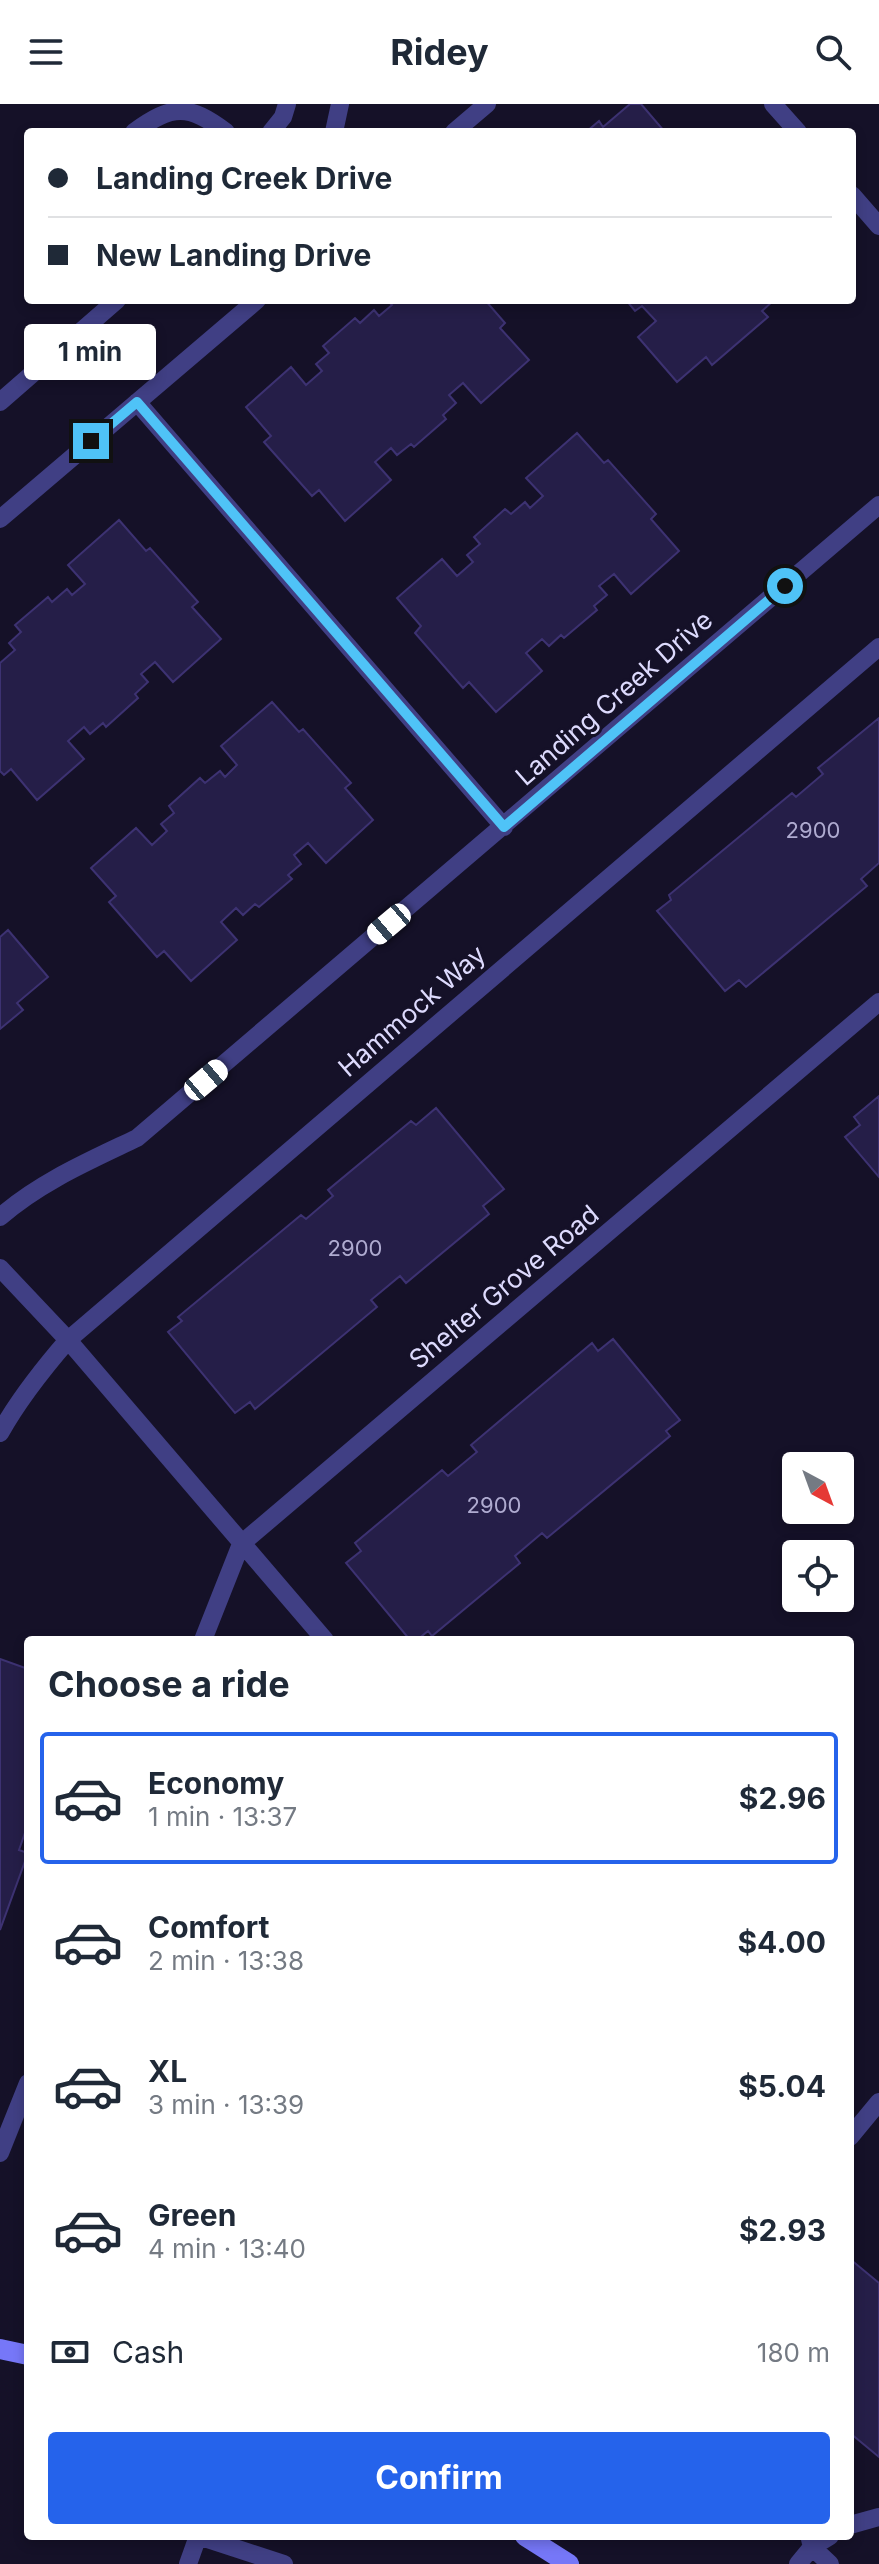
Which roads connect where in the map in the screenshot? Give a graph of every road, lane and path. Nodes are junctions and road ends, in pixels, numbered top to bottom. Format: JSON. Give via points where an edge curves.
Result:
{"nodes":[{"id":1,"x":287,"y":104,"type":"edge"},
{"id":2,"x":340,"y":104,"type":"edge"},
{"id":3,"x":487,"y":104,"type":"edge"},
{"id":4,"x":773,"y":104,"type":"edge"},
{"id":5,"x":139,"y":128,"type":"edge"},
{"id":6,"x":220,"y":128,"type":"edge"},
{"id":7,"x":274,"y":128,"type":"edge"},
{"id":8,"x":335,"y":128,"type":"edge"},
{"id":9,"x":459,"y":128,"type":"edge"},
{"id":10,"x":794,"y":128,"type":"edge"},
{"id":11,"x":856,"y":200,"type":"edge"},
{"id":12,"x":879,"y":226,"type":"edge"},
{"id":13,"x":112,"y":304,"type":"edge"},
{"id":14,"x":252,"y":304,"type":"edge"},
{"id":15,"x":0,"y":402,"type":"edge"},
{"id":16,"x":137,"y":402,"type":"junction"},
{"id":17,"x":879,"y":505,"type":"edge"},
{"id":18,"x":0,"y":519,"type":"edge"},
{"id":19,"x":879,"y":647,"type":"edge"},
{"id":20,"x":504,"y":827,"type":"junction"},
{"id":21,"x":879,"y":1002,"type":"edge"},
{"id":22,"x":0,"y":1217,"type":"edge"},
{"id":23,"x":0,"y":1268,"type":"edge"},
{"id":24,"x":68,"y":1340,"type":"junction"},
{"id":25,"x":0,"y":1433,"type":"edge"},
{"id":26,"x":241,"y":1544,"type":"junction"},
{"id":27,"x":205,"y":1636,"type":"edge"},
{"id":28,"x":322,"y":1636,"type":"edge"},
{"id":29,"x":24,"y":2091,"type":"edge"},
{"id":30,"x":879,"y":2102,"type":"edge"},
{"id":31,"x":5,"y":2127,"type":"edge"},
{"id":32,"x":854,"y":2132,"type":"edge"},
{"id":33,"x":0,"y":2153,"type":"edge"},
{"id":34,"x":0,"y":2349,"type":"edge"},
{"id":35,"x":24,"y":2354,"type":"edge"},
{"id":36,"x":879,"y":2517,"type":"edge"},
{"id":37,"x":854,"y":2524,"type":"edge"},
{"id":38,"x":197,"y":2540,"type":"edge"},
{"id":39,"x":210,"y":2540,"type":"edge"},
{"id":40,"x":530,"y":2540,"type":"edge"},
{"id":41,"x":811,"y":2542,"type":"edge"},
{"id":42,"x":557,"y":2561,"type":"edge"},
{"id":43,"x":188,"y":2564,"type":"edge"},
{"id":44,"x":284,"y":2564,"type":"edge"},
{"id":45,"x":798,"y":2564,"type":"edge"},
{"id":46,"x":830,"y":2564,"type":"edge"}],
"edges":[{"from":1,"to":7,"type":"lane"},
{"from":2,"to":8,"type":"lane"},
{"from":3,"to":9,"type":"lane"},
{"from":4,"to":10,"type":"lane"},
{"from":5,"to":6,"type":"lane","via":[[170,110],[188,109]]},
{"from":11,"to":12,"type":"lane"},
{"from":13,"to":15,"type":"lane"},
{"from":14,"to":16,"type":"lane"},
{"from":16,"to":18,"type":"lane"},
{"from":16,"to":20,"type":"lane"},
{"from":17,"to":20,"type":"lane","name":"Landing Creek Drive"},
{"from":19,"to":24,"type":"lane","name":"Hammock Way"},
{"from":20,"to":22,"type":"lane","name":"Landing Creek Drive","via":[[137,1138],[61,1174]]},
{"from":21,"to":26,"type":"lane","name":"Shelter Grove Road"},
{"from":23,"to":24,"type":"lane"},
{"from":24,"to":25,"type":"lane","name":"Hammock Way"},
{"from":24,"to":26,"type":"lane"},
{"from":26,"to":27,"type":"lane","name":"Shelter Grove Road"},
{"from":26,"to":28,"type":"lane"},
{"from":29,"to":31,"type":"lane"},
{"from":30,"to":32,"type":"lane"},
{"from":31,"to":33,"type":"lane"},
{"from":34,"to":35,"type":"street"},
{"from":36,"to":37,"type":"lane"},
{"from":38,"to":43,"type":"lane"},
{"from":39,"to":44,"type":"lane"},
{"from":40,"to":42,"type":"street"},
{"from":41,"to":45,"type":"lane"},
{"from":41,"to":46,"type":"lane"}]}
